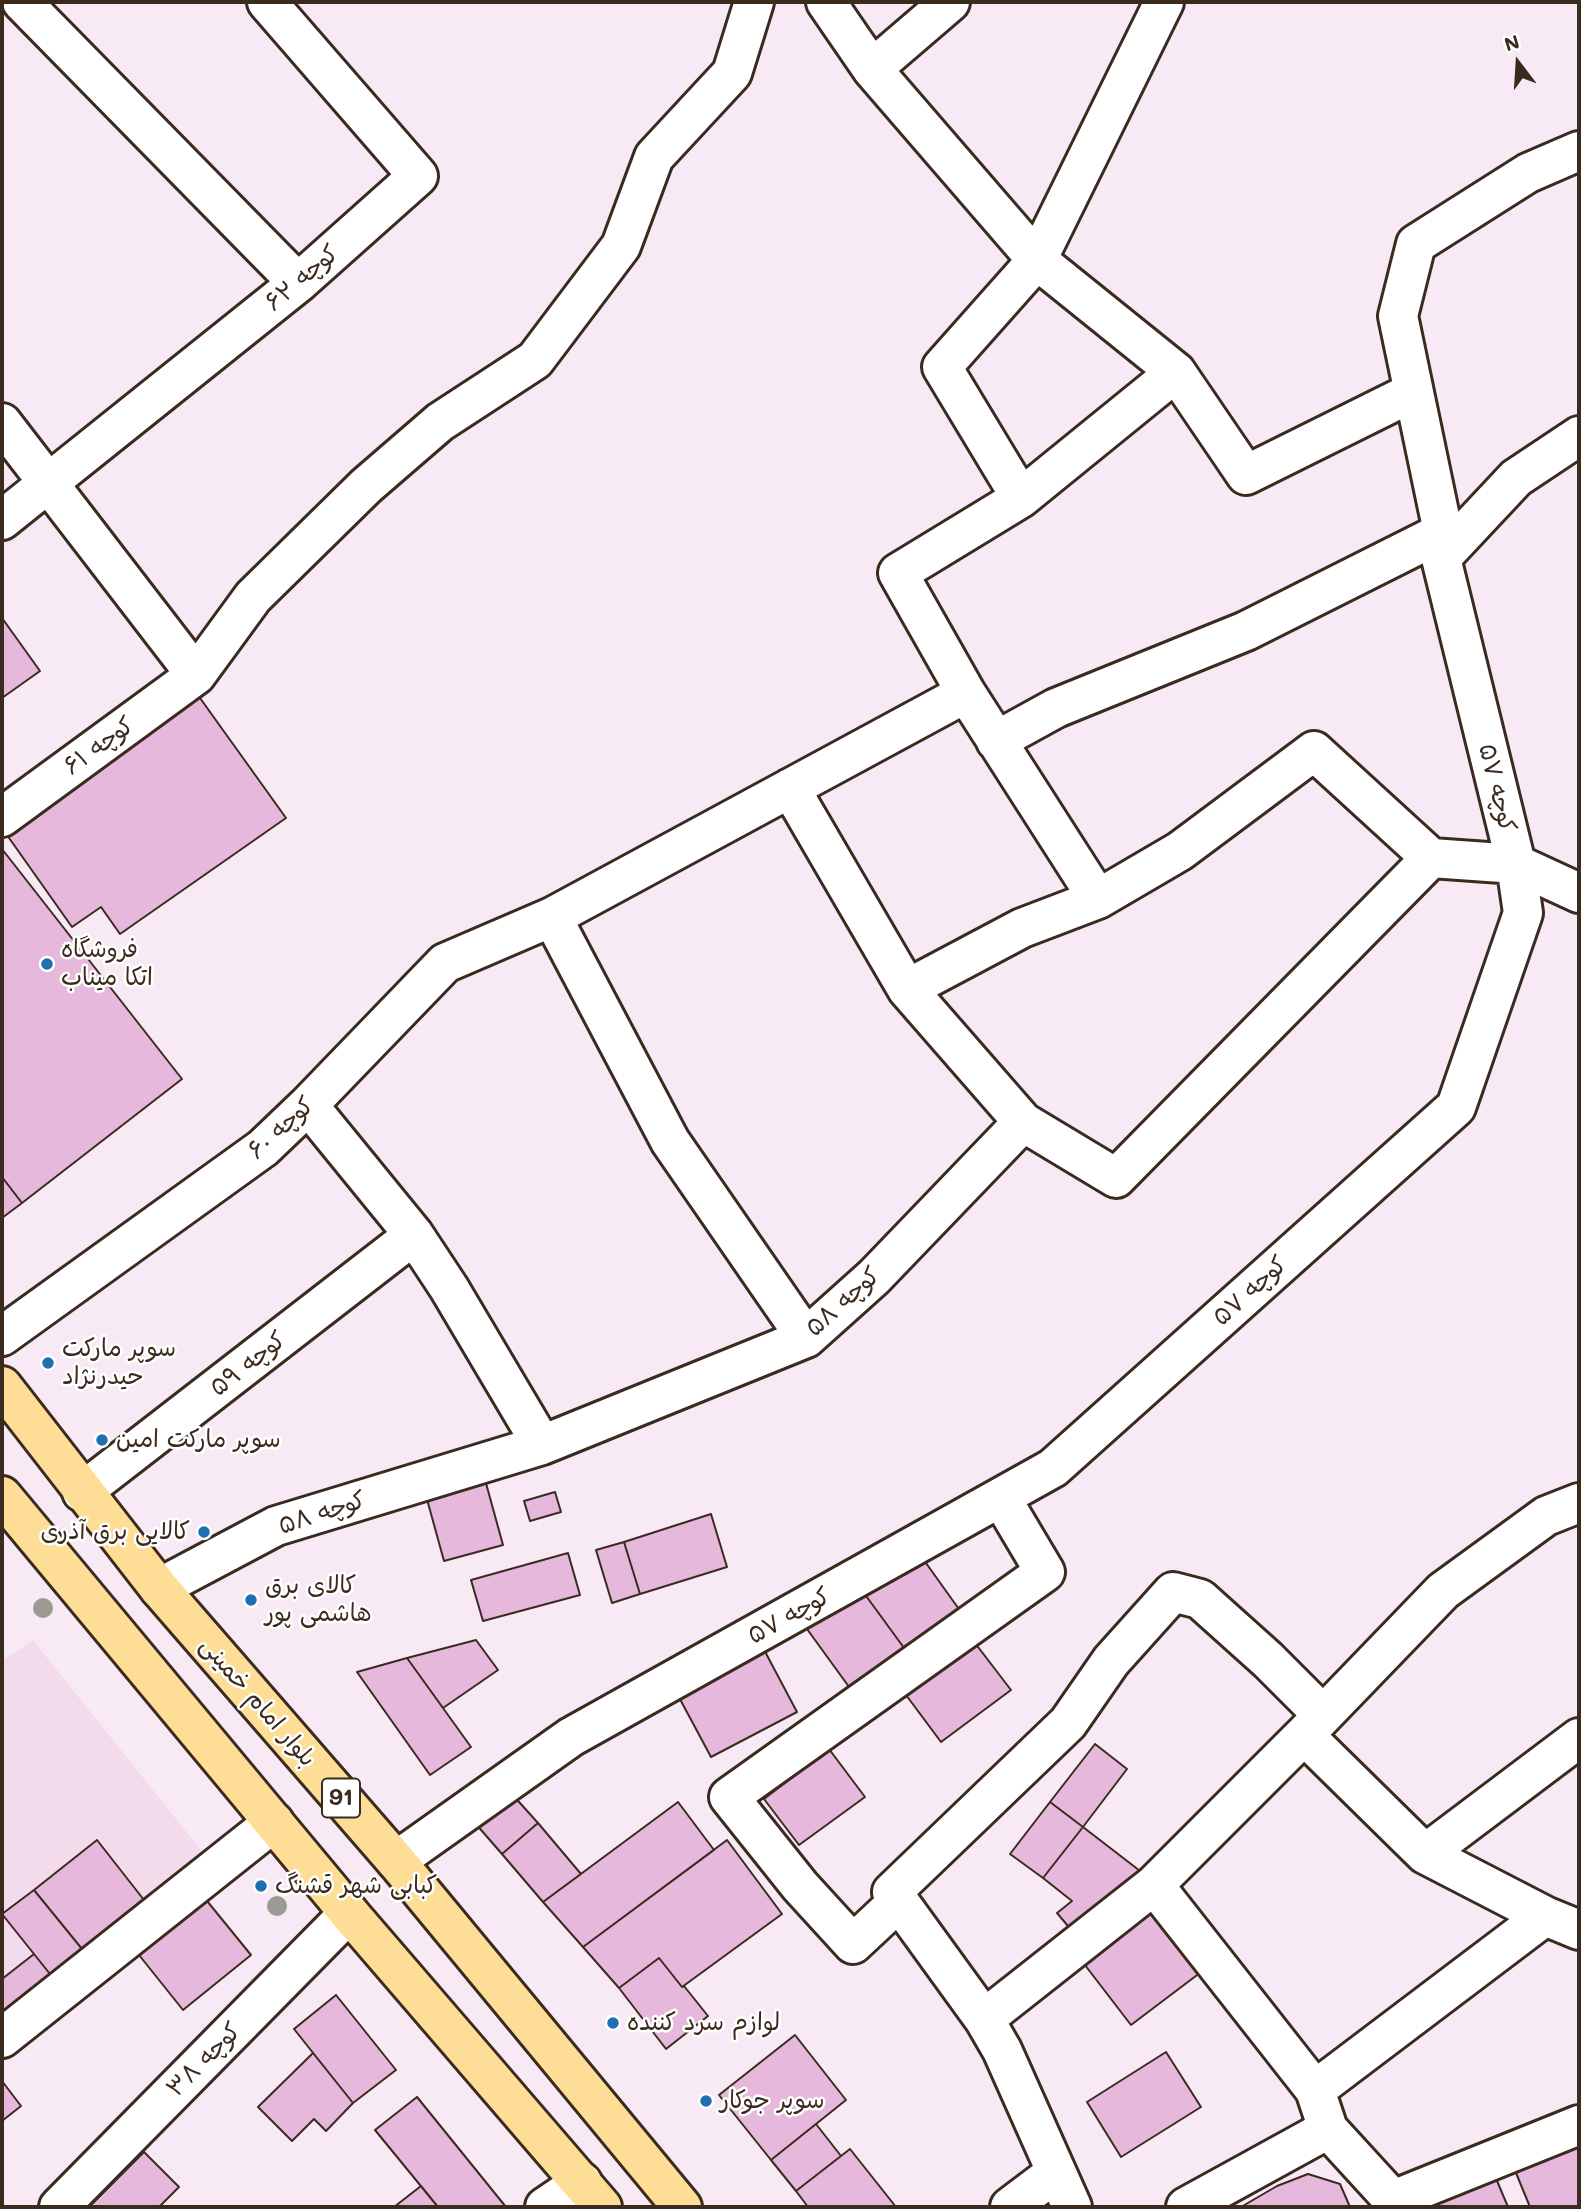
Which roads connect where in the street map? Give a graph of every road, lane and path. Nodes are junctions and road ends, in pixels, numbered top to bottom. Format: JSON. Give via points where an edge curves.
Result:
{"nodes":[{"id":1,"x":22,"y":2,"type":"edge"},
{"id":2,"x":267,"y":2,"type":"edge"},
{"id":3,"x":754,"y":2,"type":"edge"},
{"id":4,"x":826,"y":2,"type":"edge"},
{"id":5,"x":950,"y":2,"type":"edge"},
{"id":6,"x":1164,"y":2,"type":"edge"},
{"id":7,"x":872,"y":69,"type":"junction"},
{"id":8,"x":1579,"y":151,"type":"edge"},
{"id":9,"x":1037,"y":260,"type":"junction"},
{"id":10,"x":298,"y":284,"type":"junction"},
{"id":11,"x":1176,"y":372,"type":"junction"},
{"id":12,"x":1413,"y":393,"type":"junction"},
{"id":13,"x":2,"y":422,"type":"edge"},
{"id":14,"x":1579,"y":436,"type":"edge"},
{"id":15,"x":48,"y":484,"type":"junction"},
{"id":16,"x":1021,"y":498,"type":"junction"},
{"id":17,"x":2,"y":520,"type":"edge"},
{"id":18,"x":1442,"y":545,"type":"junction"},
{"id":19,"x":196,"y":675,"type":"junction"},
{"id":20,"x":966,"y":693,"type":"junction"},
{"id":21,"x":996,"y":741,"type":"junction"},
{"id":22,"x":790,"y":788,"type":"junction"},
{"id":23,"x":2,"y":817,"type":"edge"},
{"id":24,"x":1431,"y":858,"type":"junction"},
{"id":25,"x":1516,"y":864,"type":"junction"},
{"id":26,"x":1579,"y":893,"type":"edge"},
{"id":27,"x":1098,"y":899,"type":"junction"},
{"id":28,"x":552,"y":917,"type":"junction"},
{"id":29,"x":907,"y":989,"type":"junction"},
{"id":30,"x":308,"y":1105,"type":"junction"},
{"id":31,"x":1023,"y":1122,"type":"junction"},
{"id":32,"x":414,"y":1235,"type":"junction"},
{"id":33,"x":2,"y":1336,"type":"edge"},
{"id":34,"x":806,"y":1338,"type":"junction"},
{"id":35,"x":2,"y":1386,"type":"edge"},
{"id":36,"x":542,"y":1444,"type":"junction"},
{"id":37,"x":82,"y":1492,"type":"junction"},
{"id":38,"x":2,"y":1496,"type":"edge"},
{"id":39,"x":1001,"y":1498,"type":"junction"},
{"id":40,"x":1579,"y":1503,"type":"edge"},
{"id":41,"x":159,"y":1588,"type":"junction"},
{"id":42,"x":1313,"y":1725,"type":"junction"},
{"id":43,"x":1579,"y":1738,"type":"edge"},
{"id":44,"x":274,"y":1822,"type":"junction"},
{"id":45,"x":1425,"y":1854,"type":"junction"},
{"id":46,"x":396,"y":1861,"type":"junction"},
{"id":47,"x":1154,"y":1885,"type":"junction"},
{"id":48,"x":899,"y":1901,"type":"junction"},
{"id":49,"x":349,"y":1913,"type":"junction"},
{"id":50,"x":1562,"y":1923,"type":"edge"},
{"id":51,"x":984,"y":2019,"type":"junction"},
{"id":52,"x":2,"y":2038,"type":"edge"},
{"id":53,"x":1315,"y":2090,"type":"junction"},
{"id":54,"x":1579,"y":2125,"type":"edge"},
{"id":55,"x":1328,"y":2129,"type":"junction"},
{"id":56,"x":1055,"y":2173,"type":"junction"},
{"id":57,"x":592,"y":2195,"type":"edge"},
{"id":58,"x":59,"y":2207,"type":"edge"},
{"id":59,"x":545,"y":2207,"type":"edge"},
{"id":60,"x":682,"y":2207,"type":"edge"},
{"id":61,"x":1010,"y":2207,"type":"edge"},
{"id":62,"x":1072,"y":2207,"type":"edge"},
{"id":63,"x":1186,"y":2207,"type":"edge"}],
"edges":[{"from":1,"to":10,"type":"street"},
{"from":2,"to":10,"type":"street","name":"کوچه ۶۲","via":[[418,176]]},
{"from":3,"to":19,"type":"street","name":"کوچه ۶۱","via":[[732,73],[654,158],[621,246],[535,360],[440,422],[366,486],[253,597]]},
{"from":4,"to":7,"type":"street"},
{"from":5,"to":7,"type":"street"},
{"from":6,"to":9,"type":"street"},
{"from":7,"to":9,"type":"street"},
{"from":8,"to":12,"type":"street","name":"کوچه ۵۷","via":[[1528,173],[1416,244],[1398,316]]},
{"from":9,"to":11,"type":"street"},
{"from":9,"to":16,"type":"street","via":[[942,367]]},
{"from":10,"to":15,"type":"street","name":"کوچه ۶۲"},
{"from":11,"to":12,"type":"street","via":[[1246,475]]},
{"from":11,"to":16,"type":"street"},
{"from":12,"to":18,"type":"street","name":"کوچه ۵۷"},
{"from":13,"to":15,"type":"street"},
{"from":14,"to":18,"type":"street","via":[[1516,478]]},
{"from":15,"to":17,"type":"street","name":"کوچه ۶۲"},
{"from":15,"to":19,"type":"street"},
{"from":16,"to":20,"type":"street","via":[[898,573]]},
{"from":18,"to":21,"type":"street","via":[[1056,708]]},
{"from":18,"to":25,"type":"street","name":"کوچه ۵۷"},
{"from":19,"to":23,"type":"street","name":"کوچه ۶۱"},
{"from":20,"to":21,"type":"street"},
{"from":20,"to":22,"type":"street","name":"کوچه ۶۰"},
{"from":21,"to":27,"type":"street"},
{"from":22,"to":28,"type":"street","name":"کوچه ۶۰"},
{"from":22,"to":29,"type":"street"},
{"from":24,"to":25,"type":"street"},
{"from":24,"to":27,"type":"street","via":[[1314,751],[1180,851]]},
{"from":24,"to":31,"type":"street","via":[[1116,1178]]},
{"from":25,"to":26,"type":"street"},
{"from":25,"to":39,"type":"street","name":"کوچه ۵۷","via":[[1523,914],[1456,1107],[1054,1468]]},
{"from":27,"to":29,"type":"street","via":[[1022,929]]},
{"from":28,"to":30,"type":"street","name":"کوچه ۶۰","via":[[444,963]]},
{"from":28,"to":34,"type":"street","via":[[670,1141]]},
{"from":29,"to":31,"type":"street"},
{"from":30,"to":32,"type":"street"},
{"from":30,"to":33,"type":"street","name":"کوچه ۶۰","via":[[263,1148]]},
{"from":31,"to":34,"type":"street","name":"کوچه ۵۸","via":[[874,1277]]},
{"from":32,"to":36,"type":"street"},
{"from":32,"to":37,"type":"street","name":"کوچه ۵۹"},
{"from":34,"to":36,"type":"street","name":"کوچه ۵۸"},
{"from":35,"to":37,"type":"main road","name":"بلوار امام خمینی","number":"91"},
{"from":36,"to":41,"type":"street","name":"کوچه ۵۸","via":[[276,1526]]},
{"from":37,"to":41,"type":"main road","name":"بلوار امام خمینی","number":"91"},
{"from":38,"to":44,"type":"main road"},
{"from":39,"to":46,"type":"street","name":"کوچه ۵۷","via":[[571,1737]]},
{"from":39,"to":48,"type":"street","via":[[1045,1573],[730,1797],[853,1944]]},
{"from":40,"to":42,"type":"street","via":[[1546,1516],[1443,1591]]},
{"from":41,"to":46,"type":"main road","name":"بلوار امام خمینی","number":"91"},
{"from":42,"to":45,"type":"street"},
{"from":42,"to":47,"type":"street"},
{"from":42,"to":48,"type":"street","via":[[1268,1660],[1200,1599],[1173,1592],[1111,1661],[1068,1723],[892,1892]]},
{"from":43,"to":45,"type":"street"},
{"from":44,"to":49,"type":"main road"},
{"from":44,"to":52,"type":"street"},
{"from":45,"to":50,"type":"street"},
{"from":46,"to":60,"type":"main road","name":"بلوار امام خمینی","number":"91"},
{"from":47,"to":51,"type":"street"},
{"from":47,"to":53,"type":"street"},
{"from":48,"to":51,"type":"street"},
{"from":49,"to":57,"type":"main road"},
{"from":49,"to":58,"type":"street","name":"کوچه ۳۸"},
{"from":50,"to":53,"type":"street"},
{"from":51,"to":56,"type":"street"},
{"from":53,"to":55,"type":"street"},
{"from":54,"to":55,"type":"street","via":[[1393,2200]]},
{"from":55,"to":63,"type":"street"},
{"from":56,"to":61,"type":"street"},
{"from":56,"to":62,"type":"street"},
{"from":57,"to":59,"type":"street"}]}
